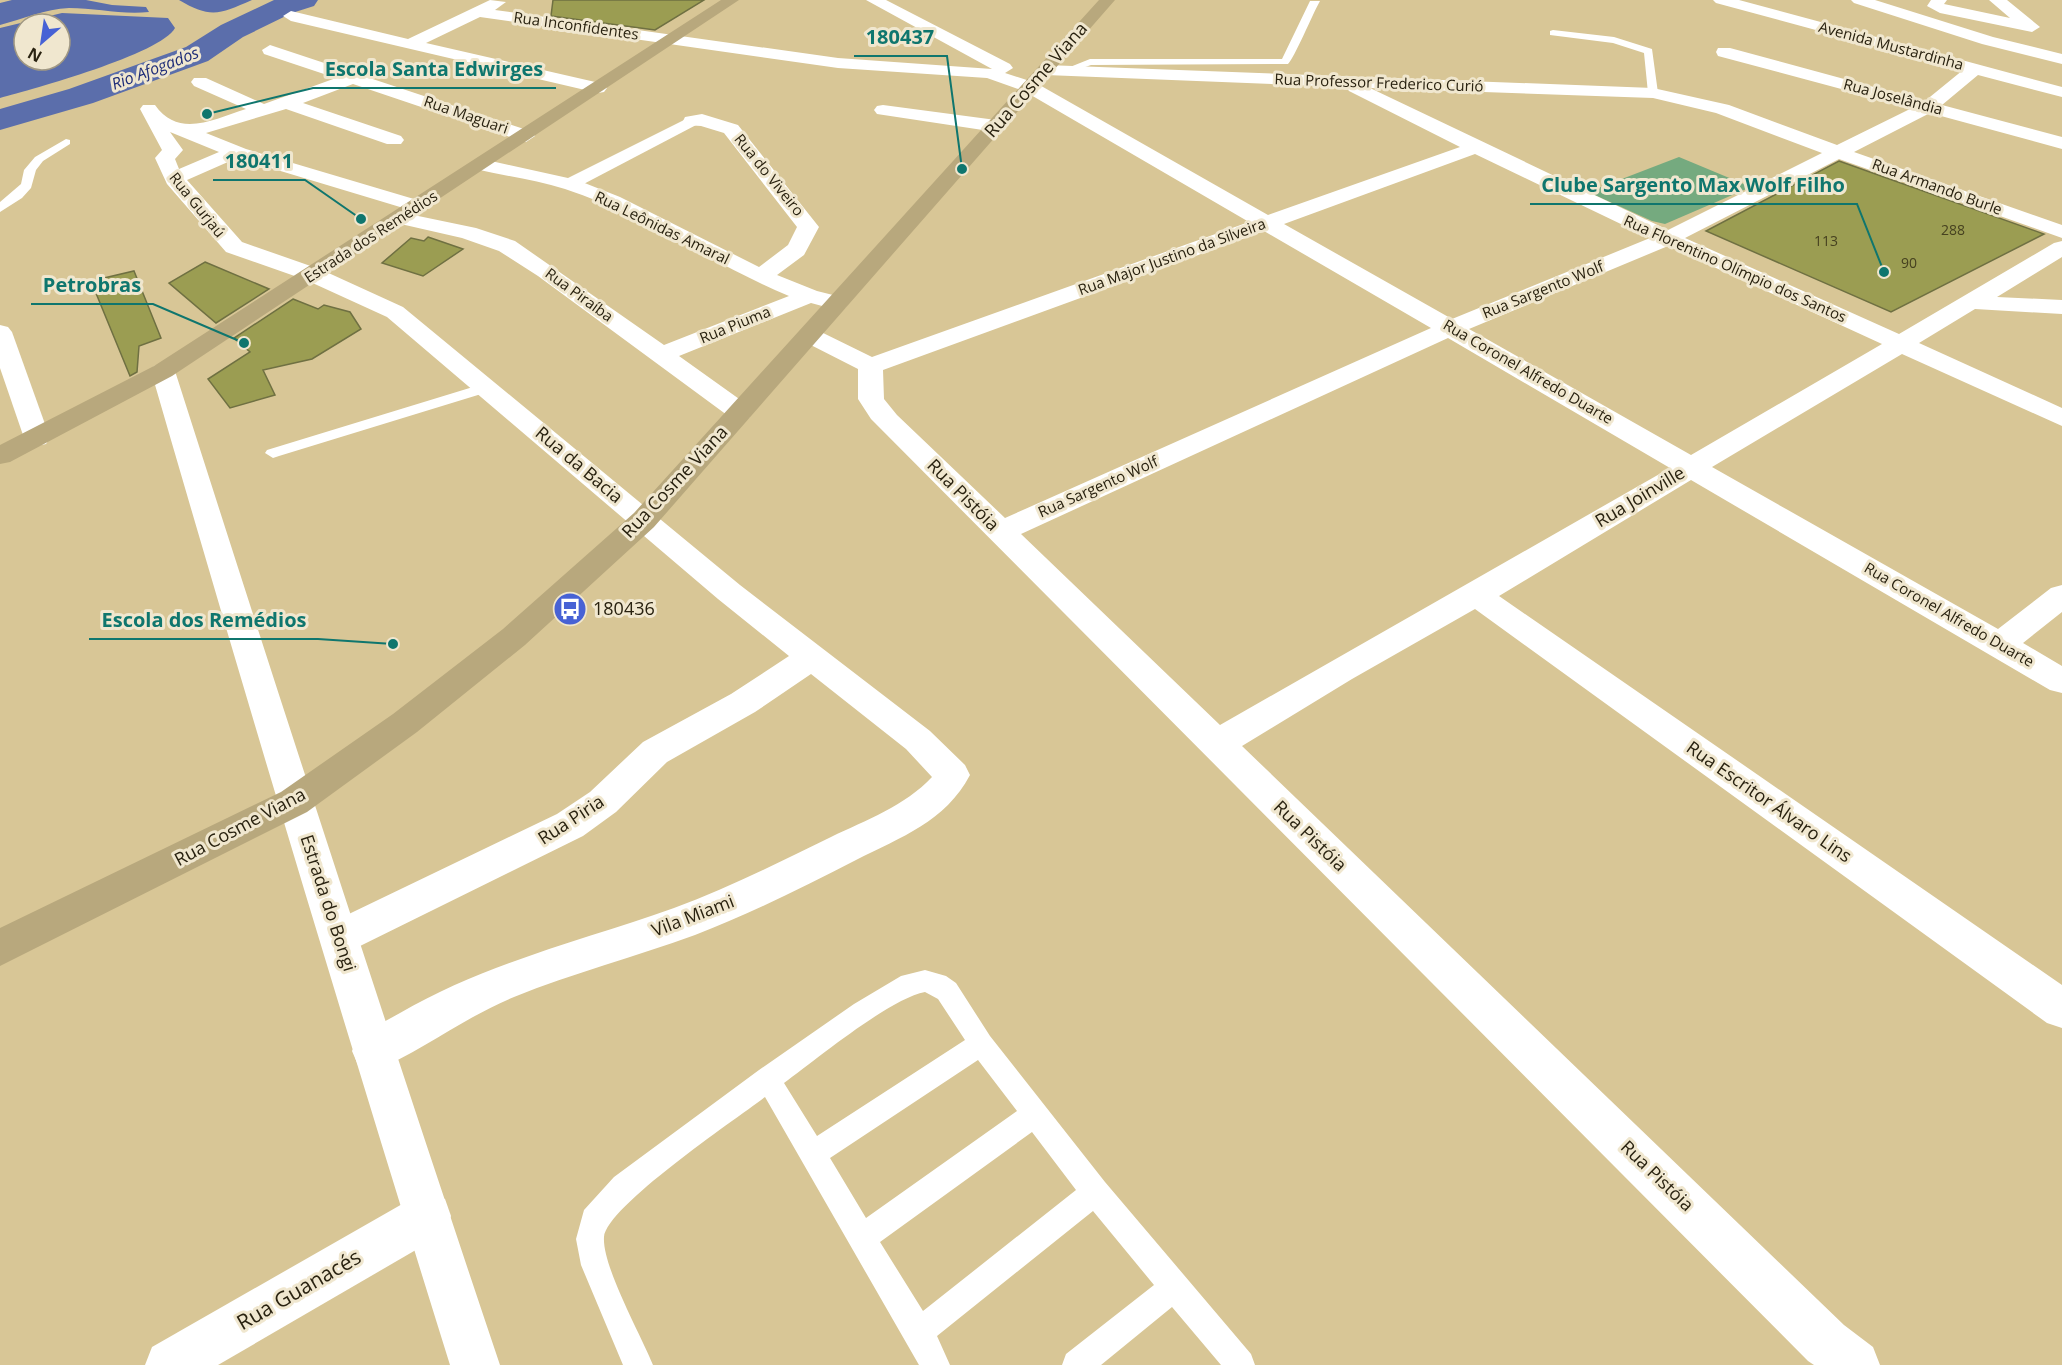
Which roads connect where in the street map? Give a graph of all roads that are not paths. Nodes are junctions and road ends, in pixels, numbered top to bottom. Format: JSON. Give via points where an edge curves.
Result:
{"nodes":[{"id":1,"x":502,"y":0,"type":"edge"},
{"id":2,"x":731,"y":0,"type":"edge"},
{"id":3,"x":874,"y":0,"type":"edge"},
{"id":4,"x":1107,"y":0,"type":"edge"},
{"id":5,"x":1721,"y":0,"type":"edge"},
{"id":6,"x":1858,"y":0,"type":"edge"},
{"id":7,"x":1939,"y":0,"type":"edge"},
{"id":8,"x":1997,"y":0,"type":"edge"},
{"id":9,"x":1315,"y":1,"type":"edge"},
{"id":10,"x":478,"y":12,"type":"junction"},
{"id":11,"x":291,"y":16,"type":"dead end"},
{"id":12,"x":1553,"y":33,"type":"dead end"},
{"id":13,"x":673,"y":39,"type":"junction"},
{"id":14,"x":1988,"y":41,"type":"junction"},
{"id":15,"x":413,"y":43,"type":"junction"},
{"id":16,"x":270,"y":50,"type":"dead end"},
{"id":17,"x":1724,"y":52,"type":"dead end"},
{"id":18,"x":2062,"y":59,"type":"edge"},
{"id":19,"x":1970,"y":68,"type":"junction"},
{"id":20,"x":998,"y":71,"type":"junction"},
{"id":21,"x":355,"y":77,"type":"junction"},
{"id":22,"x":1045,"y":77,"type":"junction"},
{"id":23,"x":200,"y":82,"type":"dead end"},
{"id":24,"x":1347,"y":82,"type":"junction"},
{"id":25,"x":598,"y":88,"type":"junction"},
{"id":26,"x":2062,"y":92,"type":"edge"},
{"id":27,"x":1653,"y":93,"type":"junction"},
{"id":28,"x":286,"y":103,"type":"junction"},
{"id":29,"x":1711,"y":103,"type":"joint"},
{"id":30,"x":1928,"y":107,"type":"junction"},
{"id":31,"x":261,"y":110,"type":"junction"},
{"id":32,"x":883,"y":111,"type":"dead end"},
{"id":33,"x":692,"y":121,"type":"joint"},
{"id":34,"x":996,"y":126,"type":"junction"},
{"id":35,"x":190,"y":132,"type":"junction"},
{"id":36,"x":526,"y":136,"type":"junction"},
{"id":37,"x":394,"y":140,"type":"dead end"},
{"id":38,"x":66,"y":142,"type":"dead end"},
{"id":39,"x":2062,"y":143,"type":"edge"},
{"id":40,"x":1474,"y":148,"type":"junction"},
{"id":41,"x":1836,"y":151,"type":"junction"},
{"id":42,"x":235,"y":152,"type":"junction"},
{"id":43,"x":482,"y":165,"type":"junction"},
{"id":44,"x":174,"y":178,"type":"junction"},
{"id":45,"x":570,"y":184,"type":"junction"},
{"id":46,"x":0,"y":208,"type":"edge"},
{"id":47,"x":408,"y":212,"type":"junction"},
{"id":48,"x":1268,"y":222,"type":"junction"},
{"id":49,"x":2062,"y":232,"type":"edge"},
{"id":50,"x":1666,"y":239,"type":"junction"},
{"id":51,"x":2062,"y":248,"type":"edge"},
{"id":52,"x":314,"y":274,"type":"junction"},
{"id":53,"x":760,"y":276,"type":"junction"},
{"id":54,"x":809,"y":296,"type":"junction"},
{"id":55,"x":1969,"y":302,"type":"junction"},
{"id":56,"x":837,"y":303,"type":"junction"},
{"id":57,"x":2062,"y":307,"type":"edge"},
{"id":58,"x":1451,"y":328,"type":"junction"},
{"id":59,"x":0,"y":332,"type":"edge"},
{"id":60,"x":809,"y":335,"type":"junction"},
{"id":61,"x":1900,"y":343,"type":"junction"},
{"id":62,"x":660,"y":355,"type":"junction"},
{"id":63,"x":871,"y":366,"type":"junction"},
{"id":64,"x":163,"y":371,"type":"junction"},
{"id":65,"x":486,"y":388,"type":"junction"},
{"id":66,"x":740,"y":412,"type":"junction"},
{"id":67,"x":2062,"y":418,"type":"edge"},
{"id":68,"x":38,"y":438,"type":"junction"},
{"id":69,"x":273,"y":453,"type":"dead end"},
{"id":70,"x":0,"y":456,"type":"edge"},
{"id":71,"x":1691,"y":466,"type":"junction"},
{"id":72,"x":644,"y":520,"type":"junction"},
{"id":73,"x":999,"y":532,"type":"junction"},
{"id":74,"x":1476,"y":595,"type":"junction"},
{"id":75,"x":2062,"y":596,"type":"edge"},
{"id":76,"x":1999,"y":645,"type":"junction"},
{"id":77,"x":813,"y":656,"type":"junction"},
{"id":78,"x":2062,"y":681,"type":"edge"},
{"id":79,"x":918,"y":740,"type":"joint"},
{"id":80,"x":1217,"y":744,"type":"junction"},
{"id":81,"x":294,"y":802,"type":"junction"},
{"id":82,"x":340,"y":937,"type":"junction"},
{"id":83,"x":0,"y":948,"type":"edge"},
{"id":84,"x":2062,"y":1009,"type":"edge"},
{"id":85,"x":981,"y":1044,"type":"junction"},
{"id":86,"x":374,"y":1051,"type":"junction"},
{"id":87,"x":768,"y":1079,"type":"junction"},
{"id":88,"x":1035,"y":1114,"type":"junction"},
{"id":89,"x":813,"y":1154,"type":"junction"},
{"id":90,"x":1095,"y":1192,"type":"junction"},
{"id":91,"x":428,"y":1216,"type":"junction"},
{"id":92,"x":862,"y":1239,"type":"junction"},
{"id":93,"x":1174,"y":1287,"type":"junction"},
{"id":94,"x":919,"y":1332,"type":"junction"},
{"id":95,"x":1841,"y":1354,"type":"edge"},
{"id":96,"x":170,"y":1365,"type":"edge"},
{"id":97,"x":475,"y":1365,"type":"edge"},
{"id":98,"x":638,"y":1365,"type":"edge"},
{"id":99,"x":936,"y":1365,"type":"edge"},
{"id":100,"x":1077,"y":1365,"type":"edge"},
{"id":101,"x":1240,"y":1365,"type":"edge"}],
"edges":[{"from":1,"to":10,"type":"street"},
{"from":2,"to":13,"type":"main road","name":"Estrada dos Remédios"},
{"from":3,"to":20,"type":"street","name":"Rua Coronel Alfredo Duarte"},
{"from":4,"to":22,"type":"main road","name":"Rua Cosme Viana"},
{"from":5,"to":19,"type":"street","name":"Avenida Mustardinha"},
{"from":6,"to":14,"type":"street"},
{"from":7,"to":8,"type":"street","via":[[1935,6],[1940,8],[2032,27]]},
{"from":9,"to":22,"type":"lane","via":[[1284,62],[1090,62]]},
{"from":10,"to":13,"type":"street","name":"Rua Inconfidentes"},
{"from":10,"to":15,"type":"street"},
{"from":11,"to":15,"type":"street"},
{"from":12,"to":27,"type":"lane","via":[[1614,40],[1650,51]]},
{"from":13,"to":20,"type":"street","via":[[838,63]]},
{"from":13,"to":25,"type":"main road","name":"Estrada dos Remédios"},
{"from":14,"to":18,"type":"street"},
{"from":14,"to":19,"type":"street","name":"Rua Sargento Wolf"},
{"from":15,"to":25,"type":"street","via":[[504,69]]},
{"from":16,"to":21,"type":"street","name":"Rua Maguari"},
{"from":17,"to":30,"type":"street","name":"Rua Joselândia"},
{"from":19,"to":26,"type":"street","name":"Avenida Mustardinha"},
{"from":19,"to":30,"type":"street","name":"Rua Sargento Wolf"},
{"from":20,"to":22,"type":"street","name":"Rua Coronel Alfredo Duarte"},
{"from":21,"to":28,"type":"street"},
{"from":21,"to":36,"type":"street","name":"Rua Maguari"},
{"from":22,"to":24,"type":"street","name":"Rua Professor Frederico Curió"},
{"from":22,"to":34,"type":"main road","name":"Rua Cosme Viana"},
{"from":22,"to":48,"type":"street","name":"Rua Coronel Alfredo Duarte"},
{"from":23,"to":31,"type":"street"},
{"from":24,"to":27,"type":"street","name":"Rua Professor Frederico Curió"},
{"from":24,"to":40,"type":"street","name":"Rua Florentino Olímpio dos Santos"},
{"from":25,"to":36,"type":"main road","name":"Estrada dos Remédios"},
{"from":27,"to":29,"type":"street","name":"Rua Professor Frederico Curió"},
{"from":28,"to":31,"type":"street"},
{"from":28,"to":37,"type":"street"},
{"from":29,"to":41,"type":"street","name":"Rua Armando Burle"},
{"from":30,"to":39,"type":"street","name":"Rua Joselândia"},
{"from":30,"to":41,"type":"street","name":"Rua Sargento Wolf"},
{"from":31,"to":35,"type":"street"},
{"from":32,"to":34,"type":"street"},
{"from":33,"to":45,"type":"street"},
{"from":33,"to":53,"type":"street","name":"Rua do Viveiro","via":[[731,129],[808,227],[796,251]]},
{"from":34,"to":56,"type":"main road","name":"Rua Cosme Viana"},
{"from":35,"to":42,"type":"street","name":"Rua Gurjaú"},
{"from":35,"to":44,"type":"street","name":"Rua Gurjaú","via":[[153,115],[173,150],[165,158]]},
{"from":36,"to":43,"type":"main road","name":"Estrada dos Remédios"},
{"from":38,"to":46,"type":"lane","via":[[31,167],[26,174],[27,185]]},
{"from":40,"to":48,"type":"street","name":"Rua Major Justino da Silveira"},
{"from":40,"to":50,"type":"street","name":"Rua Florentino Olímpio dos Santos"},
{"from":41,"to":49,"type":"street","name":"Rua Armando Burle"},
{"from":41,"to":50,"type":"street","name":"Rua Sargento Wolf"},
{"from":42,"to":44,"type":"street"},
{"from":42,"to":47,"type":"street","name":"Rua Piraíba"},
{"from":43,"to":45,"type":"street","name":"Rua Leônidas Amaral"},
{"from":43,"to":47,"type":"main road","name":"Estrada dos Remédios"},
{"from":44,"to":52,"type":"street","name":"Rua Gurjaú","via":[[234,247]]},
{"from":45,"to":53,"type":"street","name":"Rua Leônidas Amaral","via":[[613,201]]},
{"from":47,"to":52,"type":"main road","name":"Estrada dos Remédios"},
{"from":47,"to":62,"type":"street","name":"Rua Piraíba","via":[[507,246]]},
{"from":48,"to":58,"type":"street","name":"Rua Coronel Alfredo Duarte"},
{"from":48,"to":63,"type":"street","name":"Rua Major Justino da Silveira"},
{"from":50,"to":58,"type":"street","name":"Rua Sargento Wolf"},
{"from":50,"to":61,"type":"street","name":"Rua Florentino Olímpio dos Santos"},
{"from":51,"to":55,"type":"street","name":"Rua Joinville"},
{"from":52,"to":64,"type":"main road","name":"Estrada dos Remédios"},
{"from":52,"to":65,"type":"street","name":"Rua da Bacia","via":[[395,312]]},
{"from":53,"to":54,"type":"street","name":"Rua Leônidas Amaral"},
{"from":54,"to":56,"type":"street","name":"Rua Leônidas Amaral"},
{"from":54,"to":62,"type":"street","name":"Rua Piuma"},
{"from":55,"to":57,"type":"street"},
{"from":55,"to":61,"type":"street","name":"Rua Joinville"},
{"from":56,"to":60,"type":"main road","name":"Rua Cosme Viana"},
{"from":58,"to":71,"type":"street","name":"Rua Coronel Alfredo Duarte"},
{"from":58,"to":73,"type":"street","name":"Rua Sargento Wolf"},
{"from":59,"to":68,"type":"street"},
{"from":60,"to":63,"type":"street"},
{"from":60,"to":66,"type":"main road","name":"Rua Cosme Viana"},
{"from":61,"to":67,"type":"street","name":"Rua Florentino Olímpio dos Santos"},
{"from":61,"to":71,"type":"street","name":"Rua Joinville"},
{"from":62,"to":66,"type":"street","name":"Rua Piraíba"},
{"from":63,"to":73,"type":"street","name":"Rua Pistóia","via":[[867,389],[874,406]]},
{"from":64,"to":68,"type":"main road","name":"Estrada dos Remédios"},
{"from":64,"to":81,"type":"street","name":"Estrada do Bongi"},
{"from":65,"to":69,"type":"lane"},
{"from":65,"to":72,"type":"street","name":"Rua da Bacia"},
{"from":66,"to":72,"type":"main road","name":"Rua Cosme Viana"},
{"from":68,"to":70,"type":"main road","name":"Estrada dos Remédios"},
{"from":71,"to":74,"type":"street","name":"Rua Joinville"},
{"from":71,"to":76,"type":"street","name":"Rua Coronel Alfredo Duarte"},
{"from":72,"to":77,"type":"street","name":"Rua da Bacia"},
{"from":72,"to":81,"type":"main road","name":"Rua Cosme Viana","via":[[514,637],[405,723]]},
{"from":73,"to":80,"type":"street","name":"Rua Pistóia"},
{"from":74,"to":80,"type":"street","name":"Rua Joinville"},
{"from":74,"to":84,"type":"street","name":"Rua Escritor Álvaro Lins"},
{"from":75,"to":76,"type":"street"},
{"from":76,"to":78,"type":"street","name":"Rua Coronel Alfredo Duarte"},
{"from":77,"to":79,"type":"street","name":"Rua da Bacia"},
{"from":77,"to":82,"type":"street","name":"Rua Piria","via":[[743,703],[655,752],[603,802],[570,825]]},
{"from":79,"to":86,"type":"street","name":"Vila Miami","via":[[952,775],[934,798],[887,827],[763,889],[683,922],[540,968],[471,996]]},
{"from":80,"to":95,"type":"street","name":"Rua Pistóia"},
{"from":81,"to":82,"type":"street","name":"Estrada do Bongi"},
{"from":81,"to":83,"type":"main road","name":"Rua Cosme Viana"},
{"from":82,"to":86,"type":"street","name":"Estrada do Bongi"},
{"from":85,"to":87,"type":"lane","via":[[947,992],[925,981],[910,984],[863,1012]]},
{"from":85,"to":88,"type":"lane"},
{"from":85,"to":89,"type":"lane"},
{"from":86,"to":91,"type":"street","name":"Estrada do Bongi"},
{"from":87,"to":89,"type":"lane"},
{"from":87,"to":98,"type":"lane","via":[[624,1187],[594,1220],[590,1239],[595,1265]]},
{"from":88,"to":90,"type":"lane"},
{"from":88,"to":92,"type":"lane"},
{"from":89,"to":92,"type":"lane"},
{"from":90,"to":93,"type":"lane"},
{"from":90,"to":94,"type":"lane"},
{"from":91,"to":96,"type":"street","name":"Rua Guanacés"},
{"from":91,"to":97,"type":"street","name":"Estrada do Bongi"},
{"from":92,"to":94,"type":"lane"},
{"from":93,"to":100,"type":"lane"},
{"from":93,"to":101,"type":"lane"},
{"from":94,"to":99,"type":"lane"}]}
